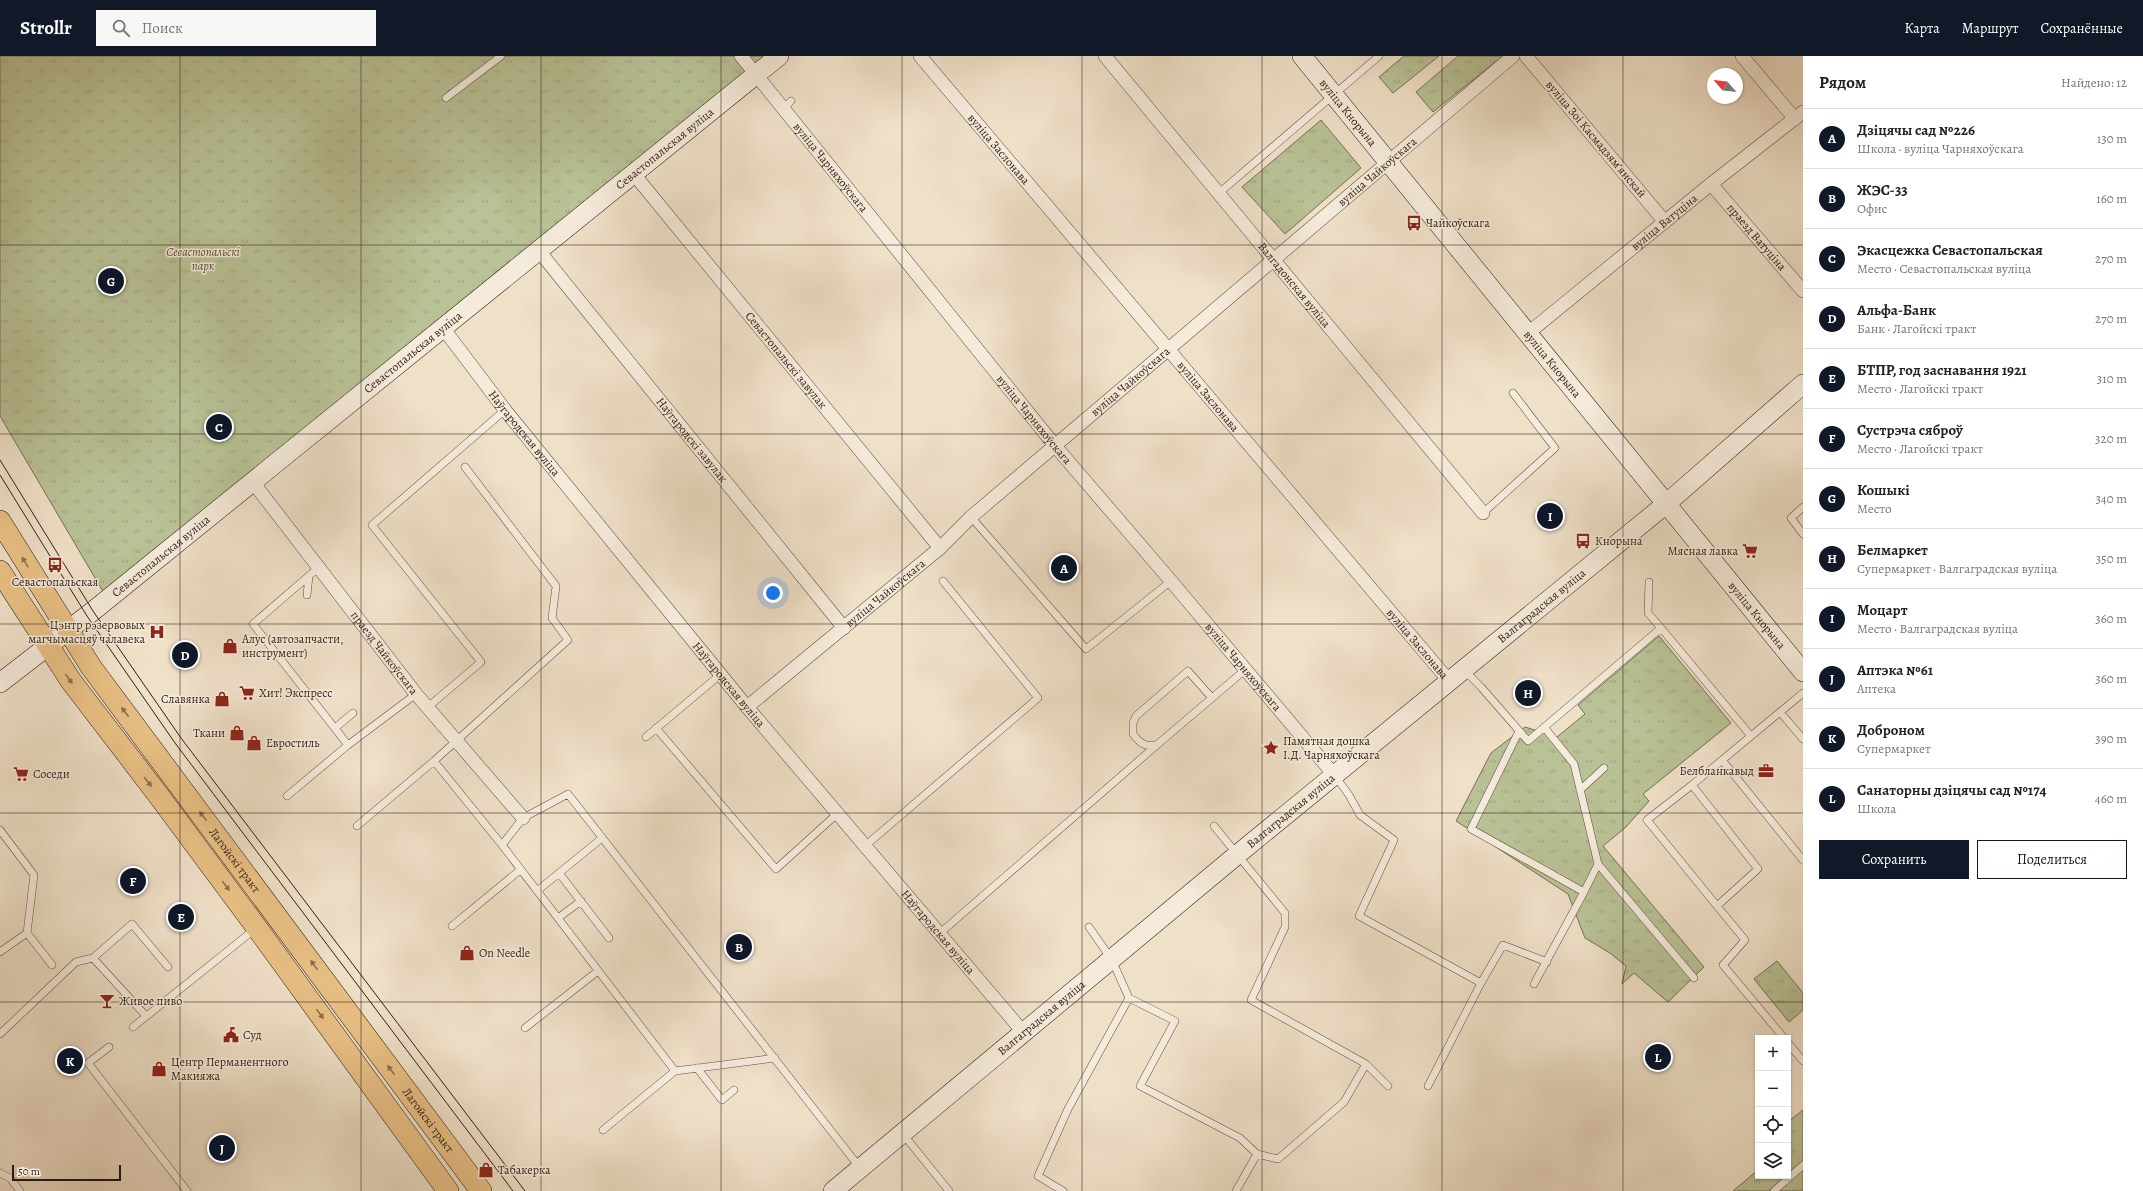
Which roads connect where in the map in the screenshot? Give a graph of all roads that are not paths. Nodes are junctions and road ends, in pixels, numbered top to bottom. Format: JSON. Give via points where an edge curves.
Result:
{"nodes":[{"id":1,"x":501,"y":56,"type":"edge"},
{"id":2,"x":741,"y":56,"type":"edge"},
{"id":3,"x":778,"y":56,"type":"edge"},
{"id":4,"x":920,"y":56,"type":"edge"},
{"id":5,"x":1106,"y":56,"type":"edge"},
{"id":6,"x":1302,"y":56,"type":"edge"},
{"id":7,"x":1379,"y":56,"type":"edge"},
{"id":8,"x":1513,"y":56,"type":"edge"},
{"id":9,"x":1526,"y":56,"type":"edge"},
{"id":10,"x":1742,"y":56,"type":"edge"},
{"id":11,"x":756,"y":74,"type":"junction"},
{"id":12,"x":1334,"y":95,"type":"junction"},
{"id":13,"x":446,"y":98,"type":"dead end"},
{"id":14,"x":1799,"y":115,"type":"edge"},
{"id":15,"x":1388,"y":163,"type":"junction"},
{"id":16,"x":633,"y":173,"type":"junction"},
{"id":17,"x":1711,"y":184,"type":"junction"},
{"id":18,"x":1218,"y":193,"type":"junction"},
{"id":19,"x":1665,"y":222,"type":"junction"},
{"id":20,"x":539,"y":251,"type":"junction"},
{"id":21,"x":1274,"y":260,"type":"junction"},
{"id":22,"x":1803,"y":291,"type":"edge"},
{"id":23,"x":443,"y":328,"type":"junction"},
{"id":24,"x":1527,"y":334,"type":"junction"},
{"id":25,"x":1168,"y":351,"type":"junction"},
{"id":26,"x":1803,"y":384,"type":"edge"},
{"id":27,"x":1513,"y":393,"type":"dead end"},
{"id":28,"x":505,"y":410,"type":"junction"},
{"id":29,"x":1056,"y":447,"type":"junction"},
{"id":30,"x":465,"y":467,"type":"dead end"},
{"id":31,"x":252,"y":481,"type":"junction"},
{"id":32,"x":1666,"y":504,"type":"junction"},
{"id":33,"x":1803,"y":507,"type":"edge"},
{"id":34,"x":1483,"y":513,"type":"joint"},
{"id":35,"x":972,"y":517,"type":"junction"},
{"id":36,"x":0,"y":521,"type":"edge"},
{"id":37,"x":1803,"y":534,"type":"edge"},
{"id":38,"x":940,"y":548,"type":"junction"},
{"id":39,"x":0,"y":571,"type":"edge"},
{"id":40,"x":313,"y":572,"type":"junction"},
{"id":41,"x":1172,"y":580,"type":"junction"},
{"id":42,"x":942,"y":581,"type":"dead end"},
{"id":43,"x":1648,"y":582,"type":"dead end"},
{"id":44,"x":307,"y":595,"type":"dead end"},
{"id":45,"x":844,"y":628,"type":"junction"},
{"id":46,"x":1661,"y":628,"type":"junction"},
{"id":47,"x":68,"y":630,"type":"junction"},
{"id":48,"x":47,"y":647,"type":"junction"},
{"id":49,"x":1246,"y":670,"type":"junction"},
{"id":50,"x":1803,"y":672,"type":"edge"},
{"id":51,"x":721,"y":674,"type":"junction"},
{"id":52,"x":1457,"y":676,"type":"junction"},
{"id":53,"x":0,"y":683,"type":"edge"},
{"id":54,"x":1803,"y":693,"type":"edge"},
{"id":55,"x":416,"y":694,"type":"junction"},
{"id":56,"x":1212,"y":698,"type":"junction"},
{"id":57,"x":428,"y":707,"type":"junction"},
{"id":58,"x":747,"y":707,"type":"junction"},
{"id":59,"x":1780,"y":712,"type":"junction"},
{"id":60,"x":354,"y":713,"type":"dead end"},
{"id":61,"x":1544,"y":727,"type":"junction"},
{"id":62,"x":334,"y":728,"type":"junction"},
{"id":63,"x":656,"y":728,"type":"junction"},
{"id":64,"x":1520,"y":731,"type":"junction"},
{"id":65,"x":1751,"y":736,"type":"junction"},
{"id":66,"x":646,"y":737,"type":"dead end"},
{"id":67,"x":1803,"y":739,"type":"edge"},
{"id":68,"x":457,"y":741,"type":"junction"},
{"id":69,"x":1158,"y":744,"type":"junction"},
{"id":70,"x":348,"y":745,"type":"junction"},
{"id":71,"x":1722,"y":760,"type":"junction"},
{"id":72,"x":434,"y":761,"type":"junction"},
{"id":73,"x":1604,"y":768,"type":"dead end"},
{"id":74,"x":1335,"y":776,"type":"junction"},
{"id":75,"x":1692,"y":785,"type":"junction"},
{"id":76,"x":1580,"y":790,"type":"junction"},
{"id":77,"x":287,"y":796,"type":"dead end"},
{"id":78,"x":837,"y":814,"type":"junction"},
{"id":79,"x":523,"y":818,"type":"junction"},
{"id":80,"x":357,"y":826,"type":"dead end"},
{"id":81,"x":1214,"y":826,"type":"dead end"},
{"id":82,"x":0,"y":830,"type":"edge"},
{"id":83,"x":602,"y":838,"type":"junction"},
{"id":84,"x":502,"y":845,"type":"junction"},
{"id":85,"x":865,"y":846,"type":"junction"},
{"id":86,"x":1238,"y":854,"type":"junction"},
{"id":87,"x":1803,"y":860,"type":"edge"},
{"id":88,"x":1598,"y":864,"type":"junction"},
{"id":89,"x":520,"y":870,"type":"junction"},
{"id":90,"x":559,"y":873,"type":"junction"},
{"id":91,"x":537,"y":891,"type":"junction"},
{"id":92,"x":1584,"y":892,"type":"junction"},
{"id":93,"x":581,"y":901,"type":"junction"},
{"id":94,"x":1716,"y":906,"type":"junction"},
{"id":95,"x":558,"y":918,"type":"junction"},
{"id":96,"x":452,"y":926,"type":"dead end"},
{"id":97,"x":1089,"y":927,"type":"dead end"},
{"id":98,"x":257,"y":928,"type":"junction"},
{"id":99,"x":27,"y":933,"type":"junction"},
{"id":100,"x":939,"y":934,"type":"junction"},
{"id":101,"x":609,"y":938,"type":"dead end"},
{"id":102,"x":0,"y":952,"type":"edge"},
{"id":103,"x":93,"y":958,"type":"junction"},
{"id":104,"x":1112,"y":960,"type":"junction"},
{"id":105,"x":1547,"y":962,"type":"junction"},
{"id":106,"x":52,"y":965,"type":"dead end"},
{"id":107,"x":168,"y":967,"type":"dead end"},
{"id":108,"x":598,"y":971,"type":"junction"},
{"id":109,"x":1694,"y":978,"type":"dead end"},
{"id":110,"x":1481,"y":983,"type":"junction"},
{"id":111,"x":1534,"y":984,"type":"dead end"},
{"id":112,"x":1129,"y":998,"type":"junction"},
{"id":113,"x":146,"y":1016,"type":"junction"},
{"id":114,"x":133,"y":1027,"type":"dead end"},
{"id":115,"x":525,"y":1028,"type":"dead end"},
{"id":116,"x":1024,"y":1033,"type":"junction"},
{"id":117,"x":0,"y":1034,"type":"edge"},
{"id":118,"x":1781,"y":1035,"type":"edge"},
{"id":119,"x":109,"y":1047,"type":"dead end"},
{"id":120,"x":1791,"y":1047,"type":"edge"},
{"id":121,"x":775,"y":1058,"type":"junction"},
{"id":122,"x":1803,"y":1061,"type":"edge"},
{"id":123,"x":1366,"y":1064,"type":"junction"},
{"id":124,"x":697,"y":1068,"type":"junction"},
{"id":125,"x":674,"y":1071,"type":"junction"},
{"id":126,"x":1388,"y":1086,"type":"dead end"},
{"id":127,"x":1428,"y":1086,"type":"dead end"},
{"id":128,"x":734,"y":1090,"type":"dead end"},
{"id":129,"x":603,"y":1130,"type":"dead end"},
{"id":130,"x":902,"y":1133,"type":"junction"},
{"id":131,"x":1257,"y":1154,"type":"junction"},
{"id":132,"x":1803,"y":1165,"type":"edge"},
{"id":133,"x":860,"y":1168,"type":"junction"},
{"id":134,"x":0,"y":1173,"type":"edge"},
{"id":135,"x":20,"y":1191,"type":"edge"},
{"id":136,"x":187,"y":1191,"type":"edge"},
{"id":137,"x":448,"y":1191,"type":"edge"},
{"id":138,"x":481,"y":1191,"type":"edge"},
{"id":139,"x":833,"y":1191,"type":"edge"},
{"id":140,"x":949,"y":1191,"type":"edge"},
{"id":141,"x":1063,"y":1191,"type":"edge"},
{"id":142,"x":1236,"y":1191,"type":"edge"},
{"id":143,"x":1774,"y":1191,"type":"edge"}],
"edges":[{"from":1,"to":13,"type":"lane"},
{"from":2,"to":11,"type":"street","name":"вуліца Чарняхоўскага"},
{"from":3,"to":11,"type":"main road","name":"Севастопальская вуліца"},
{"from":4,"to":25,"type":"street","name":"вуліца Заслонава"},
{"from":5,"to":18,"type":"street","name":"Валгадонская вуліца"},
{"from":6,"to":12,"type":"main road","name":"вуліца Кнорына"},
{"from":7,"to":12,"type":"lane"},
{"from":8,"to":15,"type":"street","name":"вуліца Чайкоўскага"},
{"from":9,"to":19,"type":"street","name":"вуліца Зоі Касмадзямʼянскай"},
{"from":10,"to":14,"type":"street"},
{"from":11,"to":16,"type":"main road","name":"Севастопальская вуліца"},
{"from":11,"to":29,"type":"street","name":"вуліца Чарняхоўскага","via":[[787,104]]},
{"from":12,"to":15,"type":"main road","name":"вуліца Кнорына"},
{"from":12,"to":18,"type":"lane"},
{"from":14,"to":17,"type":"street","name":"вуліца Ватуціна"},
{"from":15,"to":21,"type":"street","name":"вуліца Чайкоўскага"},
{"from":15,"to":24,"type":"main road","name":"вуліца Кнорына"},
{"from":16,"to":20,"type":"main road","name":"Севастопальская вуліца"},
{"from":16,"to":38,"type":"street","name":"Севастопальскі завулак"},
{"from":17,"to":19,"type":"street","name":"вуліца Ватуціна"},
{"from":17,"to":22,"type":"street","name":"праезд Ватуціна"},
{"from":18,"to":21,"type":"street","name":"Валгадонская вуліца"},
{"from":19,"to":24,"type":"street","name":"вуліца Ватуціна"},
{"from":20,"to":23,"type":"main road","name":"Севастопальская вуліца"},
{"from":20,"to":45,"type":"street","name":"Наўгародскі завулак"},
{"from":21,"to":25,"type":"street","name":"вуліца Чайкоўскага"},
{"from":21,"to":34,"type":"street","name":"Валгадонская вуліца"},
{"from":23,"to":28,"type":"street","name":"Наўгародская вуліца"},
{"from":23,"to":31,"type":"main road","name":"Севастопальская вуліца"},
{"from":24,"to":32,"type":"main road","name":"вуліца Кнорына"},
{"from":25,"to":29,"type":"street","name":"вуліца Чайкоўскага"},
{"from":25,"to":52,"type":"street","name":"вуліца Заслонава"},
{"from":26,"to":32,"type":"main road","name":"Валгаградская вуліца"},
{"from":27,"to":34,"type":"lane","via":[[1555,448]]},
{"from":28,"to":51,"type":"street","name":"Наўгародская вуліца"},
{"from":28,"to":57,"type":"lane","via":[[372,525],[481,662]]},
{"from":29,"to":35,"type":"street","name":"вуліца Чайкоўскага"},
{"from":29,"to":41,"type":"street","name":"вуліца Чарняхоўскага"},
{"from":30,"to":68,"type":"lane","via":[[556,586],[552,618],[568,640]]},
{"from":31,"to":40,"type":"street","name":"праезд Чайкоўскага"},
{"from":31,"to":47,"type":"main road","name":"Севастопальская вуліца"},
{"from":32,"to":50,"type":"main road","name":"вуліца Кнорына"},
{"from":32,"to":52,"type":"main road","name":"Валгаградская вуліца"},
{"from":33,"to":37,"type":"lane","via":[[1791,518]]},
{"from":35,"to":38,"type":"street","name":"вуліца Чайкоўскага"},
{"from":35,"to":41,"type":"lane","via":[[1086,649]]},
{"from":47,"to":36,"type":"main road","name":"Лагойскі тракт","one_way":true},
{"from":38,"to":45,"type":"street","name":"вуліца Чайкоўскага"},
{"from":39,"to":48,"type":"main road","name":"Лагойскі тракт"},
{"from":40,"to":44,"type":"lane"},
{"from":40,"to":55,"type":"street","name":"праезд Чайкоўскага"},
{"from":40,"to":62,"type":"lane","via":[[253,624]]},
{"from":41,"to":49,"type":"street","name":"вуліца Чарняхоўскага"},
{"from":42,"to":85,"type":"lane","via":[[1038,698]]},
{"from":43,"to":46,"type":"lane","via":[[1648,613]]},
{"from":45,"to":58,"type":"street","name":"вуліца Чайкоўскага"},
{"from":46,"to":61,"type":"lane"},
{"from":46,"to":65,"type":"lane"},
{"from":47,"to":48,"type":"main road","name":"Севастопальская вуліца"},
{"from":138,"to":47,"type":"main road","name":"Лагойскі тракт","one_way":true,"via":[[91,667]]},
{"from":48,"to":53,"type":"main road","name":"Севастопальская вуліца"},
{"from":48,"to":98,"type":"main road","name":"Лагойскі тракт","one_way":true,"via":[[75,688]]},
{"from":49,"to":56,"type":"lane"},
{"from":49,"to":74,"type":"street","name":"вуліца Чарняхоўскага"},
{"from":51,"to":58,"type":"street","name":"Наўгародская вуліца"},
{"from":51,"to":63,"type":"lane"},
{"from":52,"to":64,"type":"lane","via":[[1481,687]]},
{"from":52,"to":74,"type":"main road","name":"Валгаградская вуліца"},
{"from":54,"to":59,"type":"lane"},
{"from":55,"to":57,"type":"street","name":"праезд Чайкоўскага"},
{"from":55,"to":70,"type":"lane"},
{"from":56,"to":69,"type":"lane"},
{"from":56,"to":69,"type":"lane","via":[[1188,671],[1136,716],[1133,723],[1133,734],[1138,742],[1147,746]]},
{"from":57,"to":68,"type":"street","name":"праезд Чайкоўскага"},
{"from":58,"to":78,"type":"street","name":"Наўгародская вуліца"},
{"from":59,"to":65,"type":"lane"},
{"from":59,"to":67,"type":"lane"},
{"from":60,"to":62,"type":"lane"},
{"from":61,"to":64,"type":"lane","via":[[1528,741]]},
{"from":61,"to":76,"type":"lane","via":[[1574,764]]},
{"from":62,"to":70,"type":"lane"},
{"from":63,"to":66,"type":"lane"},
{"from":63,"to":78,"type":"lane","via":[[776,869]]},
{"from":64,"to":92,"type":"lane","via":[[1471,829]]},
{"from":65,"to":71,"type":"lane"},
{"from":68,"to":72,"type":"lane"},
{"from":68,"to":79,"type":"street","name":"праезд Чайкоўскага"},
{"from":69,"to":100,"type":"lane"},
{"from":70,"to":77,"type":"lane"},
{"from":71,"to":75,"type":"lane"},
{"from":71,"to":87,"type":"lane"},
{"from":72,"to":80,"type":"lane"},
{"from":72,"to":84,"type":"lane"},
{"from":73,"to":76,"type":"lane"},
{"from":74,"to":86,"type":"main road","name":"Валгаградская вуліца"},
{"from":74,"to":110,"type":"lane","via":[[1360,816],[1394,840],[1358,916]]},
{"from":75,"to":94,"type":"lane","via":[[1758,869]]},
{"from":75,"to":94,"type":"lane","via":[[1647,820]]},
{"from":76,"to":88,"type":"lane"},
{"from":78,"to":85,"type":"street","name":"Наўгародская вуліца"},
{"from":79,"to":83,"type":"lane","via":[[568,794]]},
{"from":79,"to":84,"type":"lane"},
{"from":81,"to":86,"type":"lane"},
{"from":82,"to":99,"type":"lane","via":[[34,875]]},
{"from":83,"to":90,"type":"lane"},
{"from":83,"to":121,"type":"lane"},
{"from":84,"to":89,"type":"lane"},
{"from":85,"to":100,"type":"street","name":"Наўгародская вуліца"},
{"from":86,"to":104,"type":"main road","name":"Валгаградская вуліца"},
{"from":86,"to":123,"type":"lane","via":[[1285,913],[1284,927],[1251,1000]]},
{"from":88,"to":92,"type":"lane"},
{"from":88,"to":109,"type":"lane"},
{"from":89,"to":91,"type":"lane"},
{"from":89,"to":96,"type":"lane"},
{"from":90,"to":91,"type":"lane"},
{"from":90,"to":93,"type":"lane"},
{"from":91,"to":95,"type":"lane"},
{"from":92,"to":105,"type":"lane"},
{"from":93,"to":95,"type":"lane"},
{"from":93,"to":101,"type":"lane"},
{"from":94,"to":118,"type":"lane","via":[[1744,940],[1723,965]]},
{"from":95,"to":108,"type":"lane"},
{"from":97,"to":104,"type":"lane"},
{"from":98,"to":113,"type":"lane"},
{"from":98,"to":137,"type":"main road","name":"Лагойскі тракт","one_way":true},
{"from":99,"to":102,"type":"lane"},
{"from":99,"to":106,"type":"lane"},
{"from":100,"to":116,"type":"street","name":"Наўгародская вуліца"},
{"from":103,"to":107,"type":"lane","via":[[132,924]]},
{"from":103,"to":113,"type":"lane"},
{"from":103,"to":117,"type":"lane","via":[[76,962]]},
{"from":104,"to":112,"type":"lane"},
{"from":104,"to":116,"type":"main road","name":"Валгаградская вуліца"},
{"from":105,"to":110,"type":"lane","via":[[1503,945]]},
{"from":105,"to":111,"type":"lane"},
{"from":108,"to":115,"type":"lane"},
{"from":108,"to":125,"type":"lane"},
{"from":110,"to":127,"type":"lane"},
{"from":112,"to":131,"type":"lane","via":[[1175,1020],[1140,1086],[1240,1138]]},
{"from":112,"to":141,"type":"lane","via":[[1068,1109],[1038,1176]]},
{"from":113,"to":114,"type":"lane"},
{"from":116,"to":130,"type":"main road","name":"Валгаградская вуліца"},
{"from":119,"to":136,"type":"lane","via":[[88,1063]]},
{"from":120,"to":122,"type":"lane"},
{"from":121,"to":124,"type":"lane"},
{"from":121,"to":133,"type":"lane"},
{"from":123,"to":126,"type":"lane"},
{"from":123,"to":131,"type":"lane","via":[[1344,1102],[1298,1144],[1278,1158]]},
{"from":124,"to":125,"type":"lane"},
{"from":124,"to":128,"type":"lane","via":[[722,1100]]},
{"from":125,"to":129,"type":"lane"},
{"from":130,"to":133,"type":"main road","name":"Валгаградская вуліца"},
{"from":130,"to":140,"type":"lane"},
{"from":131,"to":142,"type":"lane"},
{"from":132,"to":143,"type":"lane"},
{"from":133,"to":139,"type":"main road","name":"Валгаградская вуліца"},
{"from":134,"to":135,"type":"lane","via":[[10,1178]]}]}
